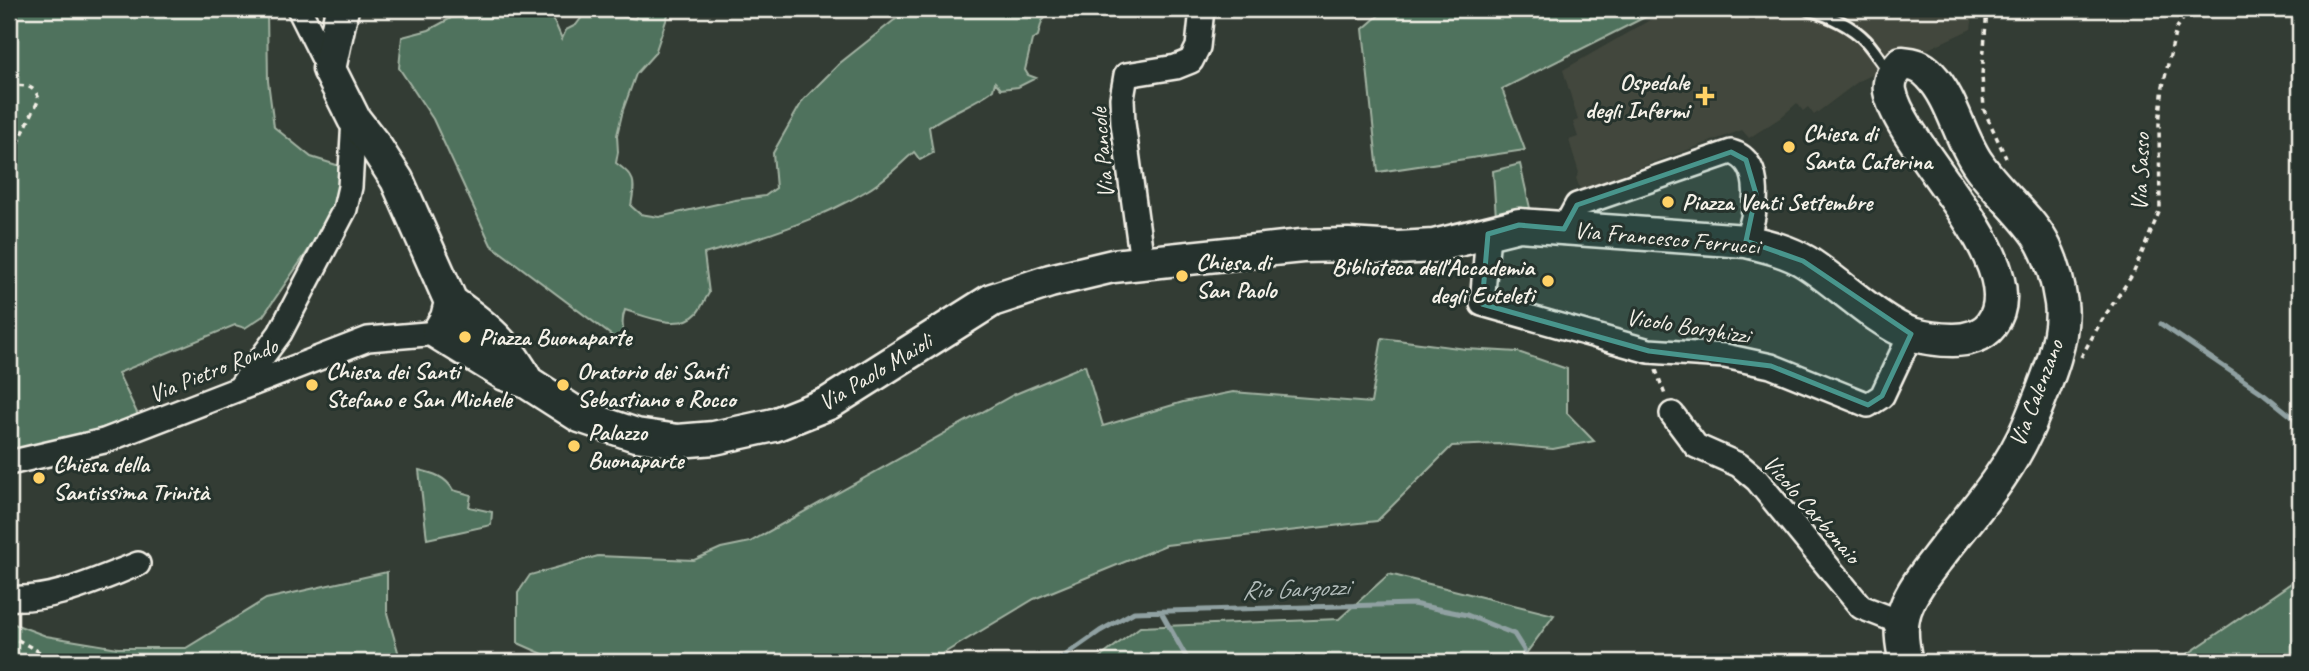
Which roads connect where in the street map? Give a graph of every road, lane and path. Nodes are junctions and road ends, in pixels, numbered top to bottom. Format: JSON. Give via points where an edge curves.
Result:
{"nodes":[{"id":1,"x":299,"y":9,"type":"edge"},
{"id":2,"x":341,"y":9,"type":"edge"},
{"id":3,"x":1202,"y":9,"type":"edge"},
{"id":4,"x":1987,"y":9,"type":"edge"},
{"id":5,"x":2279,"y":9,"type":"edge"},
{"id":6,"x":1809,"y":10,"type":"edge"},
{"id":7,"x":1897,"y":68,"type":"junction"},
{"id":8,"x":329,"y":69,"type":"junction"},
{"id":9,"x":9,"y":87,"type":"edge"},
{"id":10,"x":354,"y":119,"type":"junction"},
{"id":11,"x":9,"y":162,"type":"edge"},
{"id":12,"x":2009,"y":164,"type":"dead end"},
{"id":13,"x":1564,"y":229,"type":"junction"},
{"id":14,"x":1488,"y":234,"type":"junction"},
{"id":15,"x":1746,"y":241,"type":"junction"},
{"id":16,"x":1142,"y":262,"type":"junction"},
{"id":17,"x":451,"y":302,"type":"junction"},
{"id":18,"x":438,"y":333,"type":"junction"},
{"id":19,"x":1911,"y":334,"type":"junction"},
{"id":20,"x":1649,"y":351,"type":"junction"},
{"id":21,"x":2077,"y":365,"type":"dead end"},
{"id":22,"x":527,"y":382,"type":"junction"},
{"id":23,"x":238,"y":389,"type":"junction"},
{"id":24,"x":1672,"y":414,"type":"joint"},
{"id":25,"x":9,"y":463,"type":"edge"},
{"id":26,"x":138,"y":564,"type":"dead end"},
{"id":27,"x":9,"y":598,"type":"edge"},
{"id":28,"x":1902,"y":623,"type":"junction"},
{"id":29,"x":9,"y":635,"type":"edge"},
{"id":30,"x":66,"y":662,"type":"edge"},
{"id":31,"x":1906,"y":662,"type":"edge"}],
"edges":[{"from":1,"to":8,"type":"street"},
{"from":2,"to":8,"type":"street"},
{"from":3,"to":16,"type":"street","name":"Via Pancole","via":[[1198,47],[1191,61],[1126,75],[1123,123]]},
{"from":4,"to":12,"type":"path","via":[[1984,110]]},
{"from":5,"to":21,"type":"path","name":"Via Sasso","via":[[2203,10],[2185,16],[2176,29],[2162,86],[2160,210],[2133,274]]},
{"from":6,"to":7,"type":"lane","via":[[1855,31],[1880,61]]},
{"from":7,"to":19,"type":"street","name":"Via Francesco Ferrucci","via":[[1890,89],[1898,110],[1989,254],[2000,297],[1991,326],[1979,335],[1938,340]]},
{"from":7,"to":28,"type":"street","name":"Via Calenzano","via":[[1918,65],[1931,76],[1978,164],[2042,241],[2061,306],[2060,335],[2027,429],[1999,481],[1913,593]]},
{"from":8,"to":10,"type":"street"},
{"from":9,"to":11,"type":"path","via":[[27,86],[39,99]]},
{"from":10,"to":17,"type":"street","via":[[397,180]]},
{"from":10,"to":23,"type":"street","via":[[345,209],[281,333]]},
{"from":13,"to":14,"type":"street","name":"Via Francesco Ferrucci","via":[[1520,226]]},
{"from":13,"to":15,"type":"street","name":"Via Francesco Ferrucci"},
{"from":13,"to":15,"type":"street","via":[[1577,205],[1731,152],[1746,160],[1752,170],[1756,194],[1753,225]]},
{"from":14,"to":16,"type":"street","name":"Via Paolo Maioli","via":[[1434,246],[1302,246]]},
{"from":14,"to":20,"type":"street","name":"Vicolo Borghizzi","via":[[1482,304]]},
{"from":15,"to":19,"type":"street","name":"Via Francesco Ferrucci","via":[[1803,261]]},
{"from":16,"to":22,"type":"street","name":"Via Paolo Maioli","via":[[992,300],[829,403],[774,425],[714,438],[678,441],[636,435],[580,416]]},
{"from":17,"to":18,"type":"street"},
{"from":17,"to":22,"type":"street","via":[[487,328],[519,365]]},
{"from":18,"to":22,"type":"street","name":"Via Paolo Maioli","via":[[505,374]]},
{"from":18,"to":23,"type":"street","name":"Via Pietro Rondo","via":[[368,339]]},
{"from":19,"to":20,"type":"street","name":"Vicolo Borghizzi","via":[[1882,396],[1868,405],[1771,366],[1725,356]]},
{"from":20,"to":24,"type":"path"},
{"from":23,"to":25,"type":"street","name":"Via Pietro Rondo","via":[[104,441]]},
{"from":24,"to":28,"type":"street","name":"Vicolo Carbonaio","via":[[1696,446],[1739,465],[1757,480],[1861,607]]},
{"from":26,"to":27,"type":"street","via":[[70,590]]},
{"from":28,"to":31,"type":"street","name":"Via Calenzano"},
{"from":29,"to":30,"type":"path"}]}
